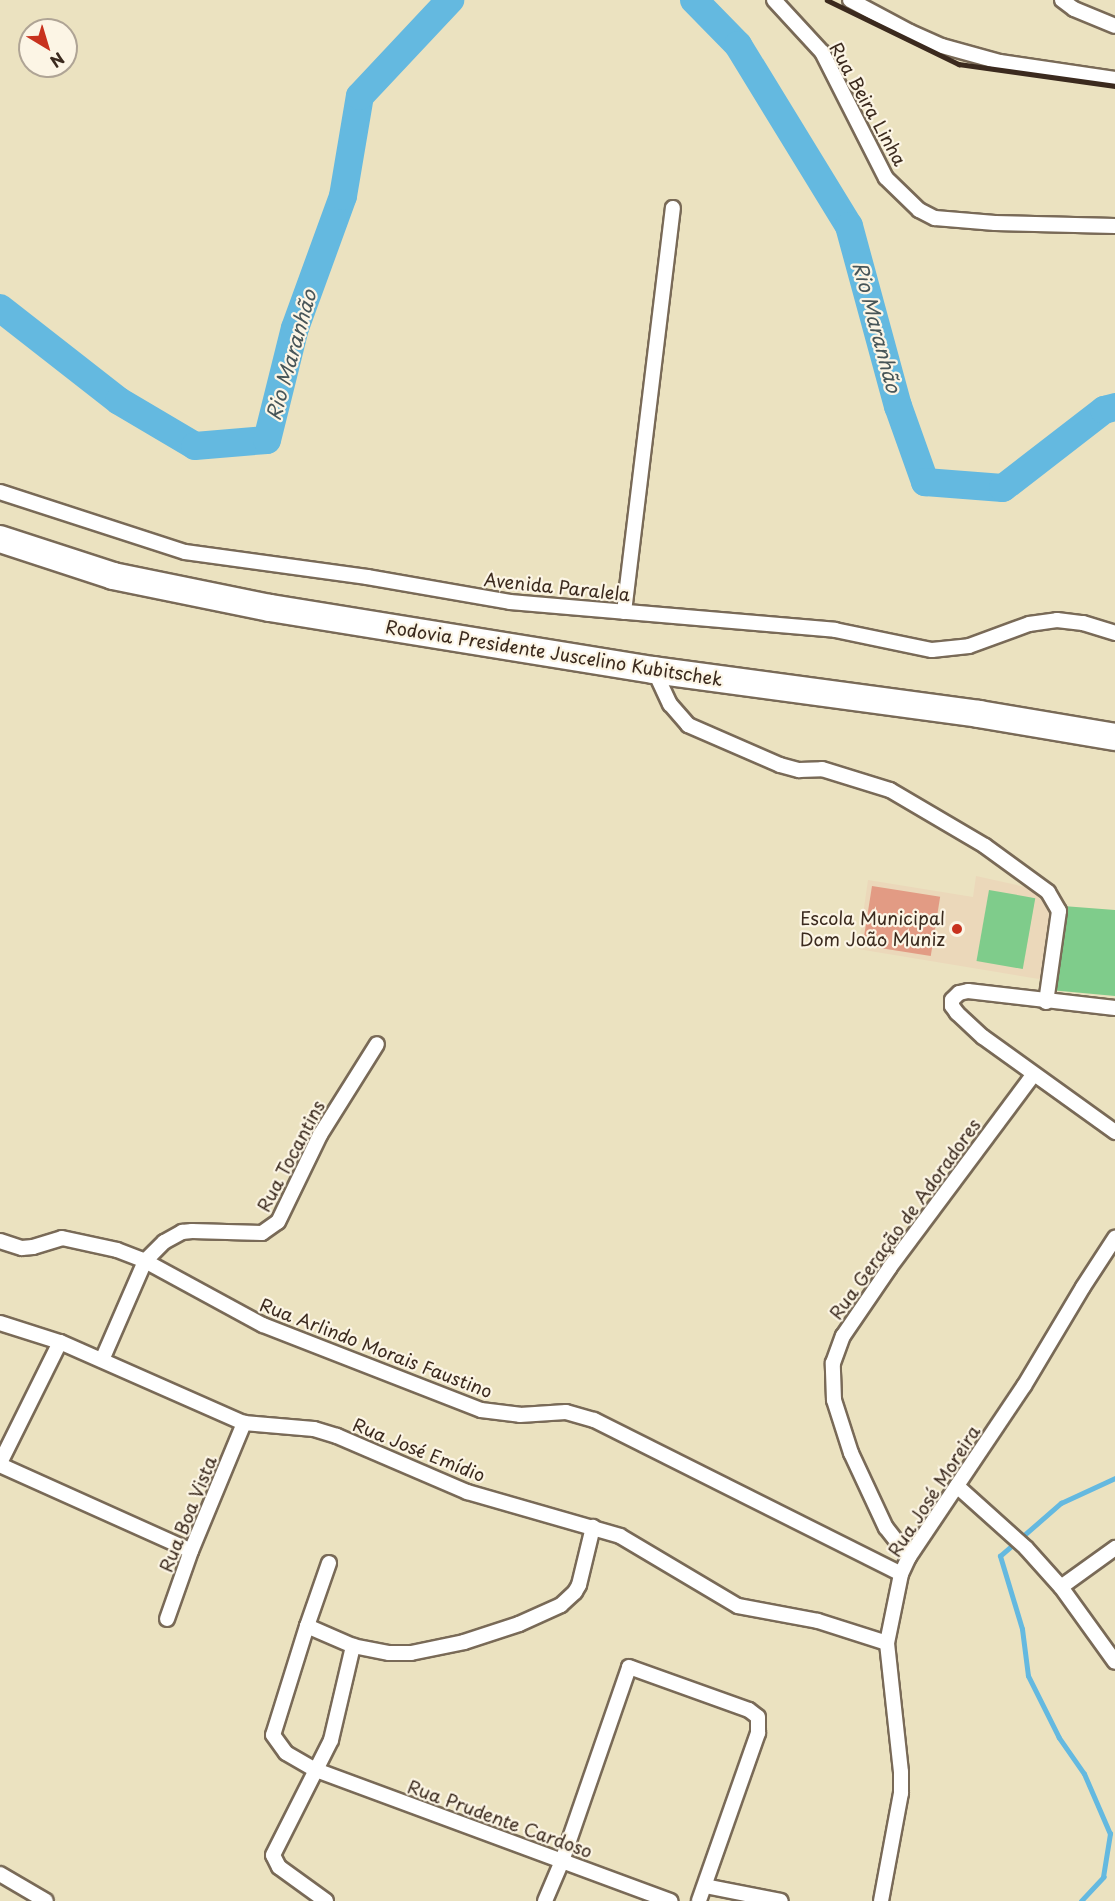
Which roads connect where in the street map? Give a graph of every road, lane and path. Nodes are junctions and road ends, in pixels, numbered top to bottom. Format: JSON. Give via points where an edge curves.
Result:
{"nodes":[{"id":1,"x":774,"y":0,"type":"edge"},
{"id":2,"x":850,"y":0,"type":"edge"},
{"id":3,"x":1062,"y":0,"type":"edge"},
{"id":4,"x":1115,"y":26,"type":"edge"},
{"id":5,"x":1115,"y":80,"type":"edge"},
{"id":6,"x":674,"y":208,"type":"dead end"},
{"id":7,"x":1115,"y":226,"type":"edge"},
{"id":8,"x":0,"y":492,"type":"edge"},
{"id":9,"x":0,"y":539,"type":"edge"},
{"id":10,"x":624,"y":612,"type":"junction"},
{"id":11,"x":1115,"y":633,"type":"edge"},
{"id":12,"x":654,"y":670,"type":"junction"},
{"id":13,"x":1115,"y":737,"type":"edge"},
{"id":14,"x":1046,"y":1002,"type":"junction"},
{"id":15,"x":1115,"y":1008,"type":"edge"},
{"id":16,"x":377,"y":1044,"type":"dead end"},
{"id":17,"x":1033,"y":1075,"type":"junction"},
{"id":18,"x":1115,"y":1132,"type":"edge"},
{"id":19,"x":1115,"y":1238,"type":"edge"},
{"id":20,"x":0,"y":1241,"type":"edge"},
{"id":21,"x":145,"y":1261,"type":"junction"},
{"id":22,"x":0,"y":1323,"type":"edge"},
{"id":23,"x":60,"y":1342,"type":"junction"},
{"id":24,"x":102,"y":1360,"type":"junction"},
{"id":25,"x":244,"y":1423,"type":"junction"},
{"id":26,"x":0,"y":1464,"type":"edge"},
{"id":27,"x":957,"y":1486,"type":"junction"},
{"id":28,"x":593,"y":1527,"type":"junction"},
{"id":29,"x":1115,"y":1548,"type":"edge"},
{"id":30,"x":191,"y":1551,"type":"junction"},
{"id":31,"x":909,"y":1557,"type":"junction"},
{"id":32,"x":329,"y":1563,"type":"dead end"},
{"id":33,"x":901,"y":1574,"type":"junction"},
{"id":34,"x":1061,"y":1587,"type":"junction"},
{"id":35,"x":166,"y":1619,"type":"dead end"},
{"id":36,"x":307,"y":1626,"type":"junction"},
{"id":37,"x":887,"y":1643,"type":"junction"},
{"id":38,"x":352,"y":1646,"type":"junction"},
{"id":39,"x":1115,"y":1662,"type":"edge"},
{"id":40,"x":316,"y":1770,"type":"junction"},
{"id":41,"x":562,"y":1862,"type":"junction"},
{"id":42,"x":0,"y":1874,"type":"edge"},
{"id":43,"x":705,"y":1886,"type":"junction"},
{"id":44,"x":46,"y":1901,"type":"edge"},
{"id":45,"x":326,"y":1901,"type":"edge"},
{"id":46,"x":545,"y":1901,"type":"edge"},
{"id":47,"x":671,"y":1901,"type":"edge"},
{"id":48,"x":699,"y":1901,"type":"edge"},
{"id":49,"x":781,"y":1901,"type":"edge"},
{"id":50,"x":881,"y":1901,"type":"edge"}],
"edges":[{"from":1,"to":7,"type":"street","name":"Rua Beira Linha","via":[[822,52],[886,178],[919,210],[947,219]]},
{"from":2,"to":5,"type":"street","via":[[942,46],[1010,64]]},
{"from":3,"to":4,"type":"street"},
{"from":6,"to":10,"type":"street"},
{"from":8,"to":10,"type":"street","name":"Avenida Paralela","via":[[185,552],[510,602]]},
{"from":9,"to":12,"type":"highway","name":"Rodovia Presidente Juscelino Kubitschek","via":[[113,576],[173,590]]},
{"from":10,"to":11,"type":"street","name":"Avenida Paralela","via":[[835,630],[932,650],[969,646],[1029,624],[1057,620]]},
{"from":12,"to":13,"type":"highway","name":"Rodovia Presidente Juscelino Kubitschek","via":[[979,714]]},
{"from":12,"to":14,"type":"street","via":[[670,704],[688,725],[780,765],[799,770],[822,769],[890,790],[985,846],[1048,892],[1059,911]]},
{"from":14,"to":15,"type":"street"},
{"from":14,"to":17,"type":"street","via":[[968,991],[952,1000],[952,1006],[965,1021]]},
{"from":16,"to":21,"type":"street","name":"Rua Tocantins","via":[[320,1135],[283,1214],[273,1226],[258,1234],[182,1232],[164,1242]]},
{"from":17,"to":18,"type":"street"},
{"from":17,"to":31,"type":"street","name":"Rua Geração de Adoradores","via":[[890,1267],[843,1336],[833,1363],[834,1400],[848,1443],[886,1528]]},
{"from":19,"to":27,"type":"street","name":"Rua José Moreira"},
{"from":20,"to":21,"type":"street","name":"Rua Arlindo Morais Faustino","via":[[33,1248],[62,1238],[117,1250]]},
{"from":21,"to":24,"type":"street","name":"Rua Tocantins"},
{"from":21,"to":33,"type":"street","name":"Rua Arlindo Morais Faustino","via":[[263,1325],[481,1410],[520,1415],[566,1412],[594,1420]]},
{"from":22,"to":23,"type":"street","name":"Rua José Emídio"},
{"from":23,"to":24,"type":"street","name":"Rua José Emídio"},
{"from":23,"to":26,"type":"street"},
{"from":24,"to":25,"type":"street","name":"Rua José Emídio"},
{"from":25,"to":28,"type":"street","name":"Rua José Emídio","via":[[314,1429],[466,1492]]},
{"from":25,"to":30,"type":"street","name":"Rua Boa Vista"},
{"from":26,"to":30,"type":"street"},
{"from":27,"to":31,"type":"street","name":"Rua José Moreira"},
{"from":27,"to":34,"type":"street","via":[[1007,1528]]},
{"from":28,"to":37,"type":"street","name":"Rua José Emídio","via":[[631,1540],[738,1606],[818,1621]]},
{"from":28,"to":38,"type":"street","via":[[579,1585],[569,1599],[550,1611],[435,1650],[398,1654]]},
{"from":29,"to":34,"type":"street"},
{"from":30,"to":35,"type":"street","name":"Rua Boa Vista"},
{"from":31,"to":33,"type":"street","name":"Rua José Moreira"},
{"from":32,"to":36,"type":"street"},
{"from":33,"to":37,"type":"street","name":"Rua José Moreira"},
{"from":34,"to":39,"type":"street"},
{"from":36,"to":38,"type":"street"},
{"from":36,"to":40,"type":"street","name":"Rua Prudente Cardoso","via":[[273,1735],[286,1753]]},
{"from":37,"to":50,"type":"street","name":"Rua José Moreira","via":[[902,1772]]},
{"from":38,"to":40,"type":"street","via":[[335,1724]]},
{"from":40,"to":41,"type":"street","name":"Rua Prudente Cardoso"},
{"from":40,"to":45,"type":"street","via":[[280,1837],[273,1859],[292,1878]]},
{"from":41,"to":43,"type":"street","via":[[628,1667],[758,1716],[758,1733]]},
{"from":41,"to":46,"type":"street"},
{"from":41,"to":47,"type":"street","name":"Rua Prudente Cardoso"},
{"from":42,"to":44,"type":"street"},
{"from":43,"to":48,"type":"street"},
{"from":43,"to":49,"type":"street"}]}
